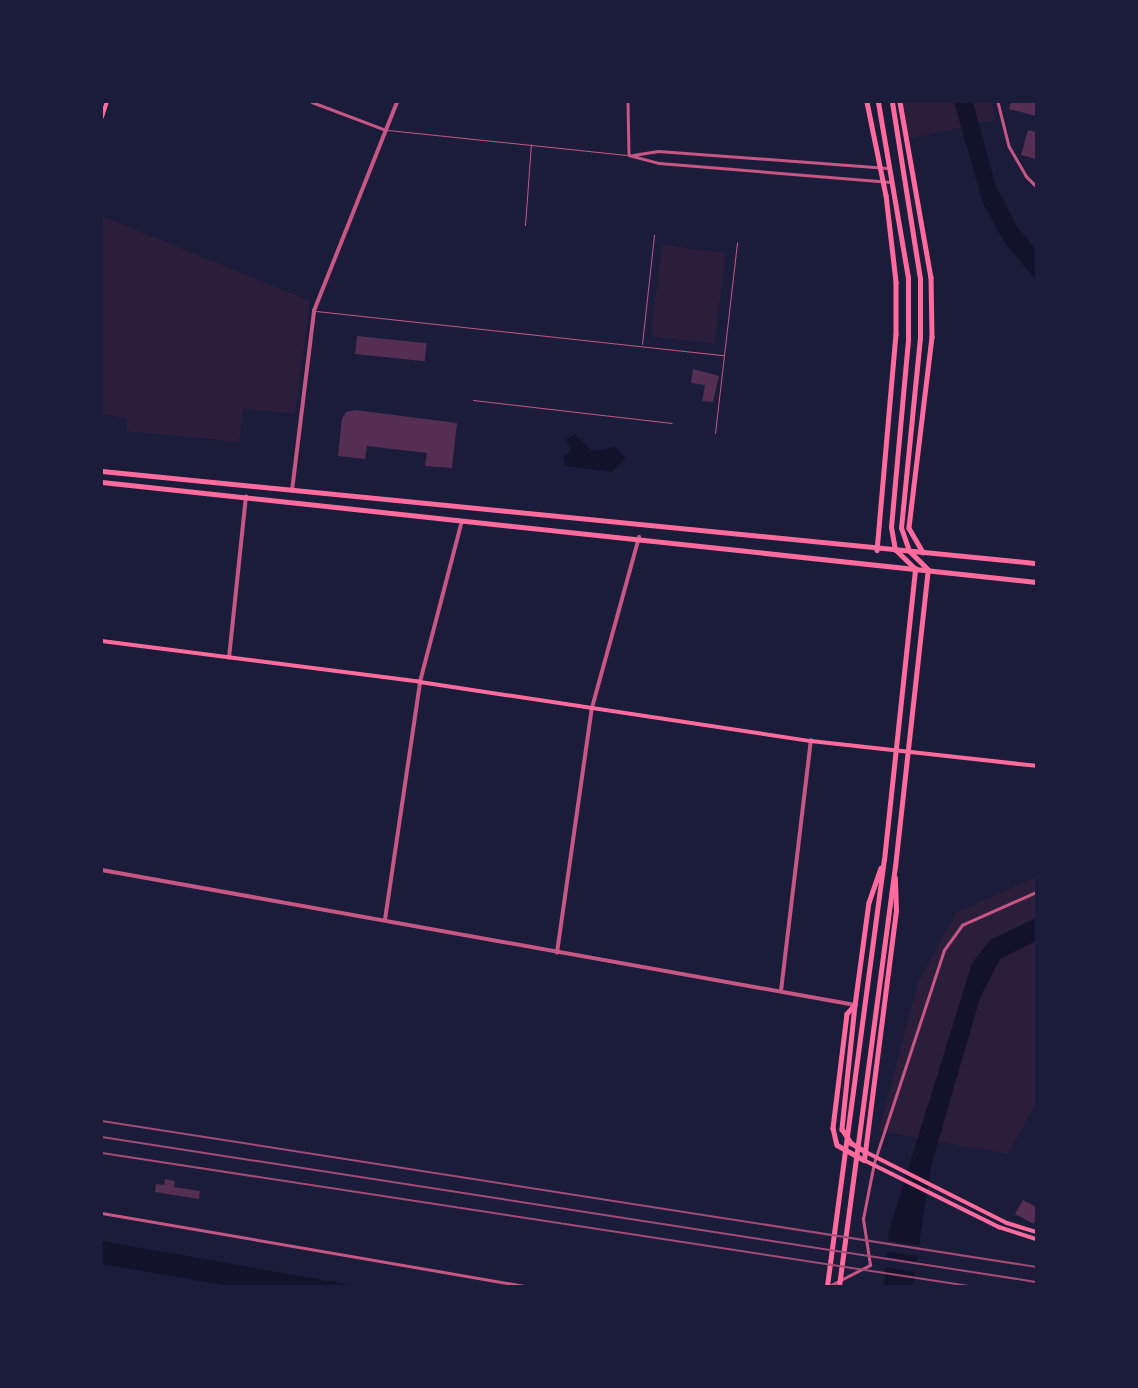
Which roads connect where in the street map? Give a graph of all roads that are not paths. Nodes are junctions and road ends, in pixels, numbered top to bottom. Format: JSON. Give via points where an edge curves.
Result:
{"nodes":[{"id":1,"x":107,"y":102,"type":"edge"},
{"id":2,"x":312,"y":102,"type":"edge"},
{"id":3,"x":397,"y":102,"type":"edge"},
{"id":4,"x":628,"y":102,"type":"edge"},
{"id":5,"x":867,"y":102,"type":"edge"},
{"id":6,"x":878,"y":102,"type":"edge"},
{"id":7,"x":892,"y":102,"type":"edge"},
{"id":8,"x":900,"y":102,"type":"edge"},
{"id":9,"x":998,"y":102,"type":"edge"},
{"id":10,"x":102,"y":117,"type":"edge"},
{"id":11,"x":386,"y":130,"type":"junction"},
{"id":12,"x":531,"y":144,"type":"junction"},
{"id":13,"x":629,"y":155,"type":"junction"},
{"id":14,"x":880,"y":167,"type":"junction"},
{"id":15,"x":891,"y":168,"type":"junction"},
{"id":16,"x":883,"y":181,"type":"junction"},
{"id":17,"x":894,"y":182,"type":"junction"},
{"id":18,"x":1037,"y":186,"type":"edge"},
{"id":19,"x":525,"y":225,"type":"dead end"},
{"id":20,"x":654,"y":235,"type":"dead end"},
{"id":21,"x":737,"y":242,"type":"dead end"},
{"id":22,"x":314,"y":311,"type":"junction"},
{"id":23,"x":642,"y":347,"type":"junction"},
{"id":24,"x":724,"y":355,"type":"junction"},
{"id":25,"x":472,"y":400,"type":"dead end"},
{"id":26,"x":672,"y":423,"type":"dead end"},
{"id":27,"x":715,"y":433,"type":"dead end"},
{"id":28,"x":102,"y":471,"type":"edge"},
{"id":29,"x":102,"y":482,"type":"edge"},
{"id":30,"x":292,"y":491,"type":"junction"},
{"id":31,"x":246,"y":497,"type":"junction"},
{"id":32,"x":463,"y":519,"type":"junction"},
{"id":33,"x":639,"y":537,"type":"junction"},
{"id":34,"x":877,"y":550,"type":"junction"},
{"id":35,"x":895,"y":550,"type":"junction"},
{"id":36,"x":909,"y":551,"type":"junction"},
{"id":37,"x":923,"y":552,"type":"junction"},
{"id":38,"x":1037,"y":563,"type":"edge"},
{"id":39,"x":915,"y":569,"type":"junction"},
{"id":40,"x":928,"y":570,"type":"junction"},
{"id":41,"x":1037,"y":582,"type":"edge"},
{"id":42,"x":102,"y":641,"type":"edge"},
{"id":43,"x":229,"y":658,"type":"junction"},
{"id":44,"x":420,"y":682,"type":"junction"},
{"id":45,"x":592,"y":708,"type":"junction"},
{"id":46,"x":811,"y":741,"type":"junction"},
{"id":47,"x":895,"y":750,"type":"junction"},
{"id":48,"x":907,"y":752,"type":"junction"},
{"id":49,"x":1037,"y":766,"type":"edge"},
{"id":50,"x":884,"y":860,"type":"junction"},
{"id":51,"x":895,"y":867,"type":"junction"},
{"id":52,"x":102,"y":870,"type":"edge"},
{"id":53,"x":1037,"y":892,"type":"edge"},
{"id":54,"x":385,"y":920,"type":"junction"},
{"id":55,"x":556,"y":953,"type":"junction"},
{"id":56,"x":780,"y":991,"type":"junction"},
{"id":57,"x":855,"y":1004,"type":"junction"},
{"id":58,"x":866,"y":1152,"type":"junction"},
{"id":59,"x":876,"y":1157,"type":"junction"},
{"id":60,"x":864,"y":1160,"type":"junction"},
{"id":61,"x":873,"y":1165,"type":"junction"},
{"id":62,"x":102,"y":1213,"type":"edge"},
{"id":63,"x":1037,"y":1232,"type":"edge"},
{"id":64,"x":1037,"y":1239,"type":"edge"},
{"id":65,"x":526,"y":1286,"type":"edge"},
{"id":66,"x":828,"y":1286,"type":"edge"},
{"id":67,"x":839,"y":1286,"type":"edge"}],
"edges":[{"from":1,"to":10,"type":"main road"},
{"from":2,"to":11,"type":"street"},
{"from":3,"to":11,"type":"street"},
{"from":4,"to":13,"type":"street"},
{"from":5,"to":14,"type":"main road"},
{"from":6,"to":15,"type":"main road"},
{"from":7,"to":36,"type":"main road","via":[[920,279],[920,338],[901,528]]},
{"from":8,"to":37,"type":"main road","via":[[931,277],[932,337],[909,528]]},
{"from":9,"to":18,"type":"street","via":[[1009,146]]},
{"from":11,"to":12,"type":"lane"},
{"from":11,"to":22,"type":"street"},
{"from":12,"to":13,"type":"lane"},
{"from":12,"to":19,"type":"lane"},
{"from":13,"to":14,"type":"street","via":[[658,151]]},
{"from":13,"to":16,"type":"street","via":[[659,163]]},
{"from":14,"to":15,"type":"street"},
{"from":14,"to":16,"type":"main road"},
{"from":15,"to":17,"type":"main road"},
{"from":16,"to":17,"type":"street"},
{"from":16,"to":34,"type":"main road","via":[[892,239],[896,334]]},
{"from":17,"to":35,"type":"main road","via":[[908,278],[908,339],[891,527]]},
{"from":20,"to":23,"type":"lane"},
{"from":21,"to":24,"type":"lane"},
{"from":22,"to":23,"type":"lane"},
{"from":22,"to":30,"type":"street"},
{"from":23,"to":24,"type":"lane"},
{"from":24,"to":27,"type":"lane"},
{"from":25,"to":26,"type":"lane"},
{"from":28,"to":30,"type":"main road"},
{"from":29,"to":31,"type":"main road"},
{"from":30,"to":34,"type":"main road"},
{"from":31,"to":32,"type":"main road"},
{"from":31,"to":43,"type":"street"},
{"from":32,"to":33,"type":"main road"},
{"from":32,"to":44,"type":"street"},
{"from":33,"to":39,"type":"main road"},
{"from":33,"to":45,"type":"street"},
{"from":34,"to":35,"type":"main road"},
{"from":35,"to":36,"type":"main road"},
{"from":35,"to":39,"type":"main road"},
{"from":36,"to":37,"type":"main road"},
{"from":36,"to":40,"type":"main road"},
{"from":37,"to":38,"type":"main road"},
{"from":39,"to":40,"type":"main road"},
{"from":39,"to":47,"type":"main road"},
{"from":40,"to":41,"type":"main road"},
{"from":40,"to":48,"type":"main road"},
{"from":42,"to":43,"type":"main road"},
{"from":43,"to":44,"type":"main road"},
{"from":44,"to":45,"type":"main road"},
{"from":44,"to":54,"type":"street"},
{"from":45,"to":46,"type":"main road"},
{"from":45,"to":55,"type":"street"},
{"from":46,"to":47,"type":"main road"},
{"from":46,"to":56,"type":"street"},
{"from":47,"to":48,"type":"main road"},
{"from":47,"to":50,"type":"main road"},
{"from":48,"to":49,"type":"main road"},
{"from":48,"to":51,"type":"main road"},
{"from":50,"to":57,"type":"main road","via":[[869,902]]},
{"from":50,"to":66,"type":"main road"},
{"from":51,"to":58,"type":"main road","via":[[896,911]]},
{"from":51,"to":67,"type":"main road"},
{"from":52,"to":54,"type":"street"},
{"from":53,"to":59,"type":"street","via":[[962,925],[944,950]]},
{"from":54,"to":55,"type":"street"},
{"from":55,"to":56,"type":"street"},
{"from":56,"to":57,"type":"street"},
{"from":57,"to":58,"type":"main road","via":[[842,1129],[850,1143]]},
{"from":57,"to":60,"type":"main road","via":[[847,1014],[833,1133],[840,1147]]},
{"from":58,"to":59,"type":"main road"},
{"from":58,"to":60,"type":"main road"},
{"from":59,"to":61,"type":"street"},
{"from":59,"to":63,"type":"main road","via":[[1014,1227]]},
{"from":60,"to":61,"type":"main road"},
{"from":61,"to":64,"type":"main road"},
{"from":61,"to":66,"type":"street","via":[[863,1219],[870,1265]]},
{"from":62,"to":65,"type":"street"}]}
